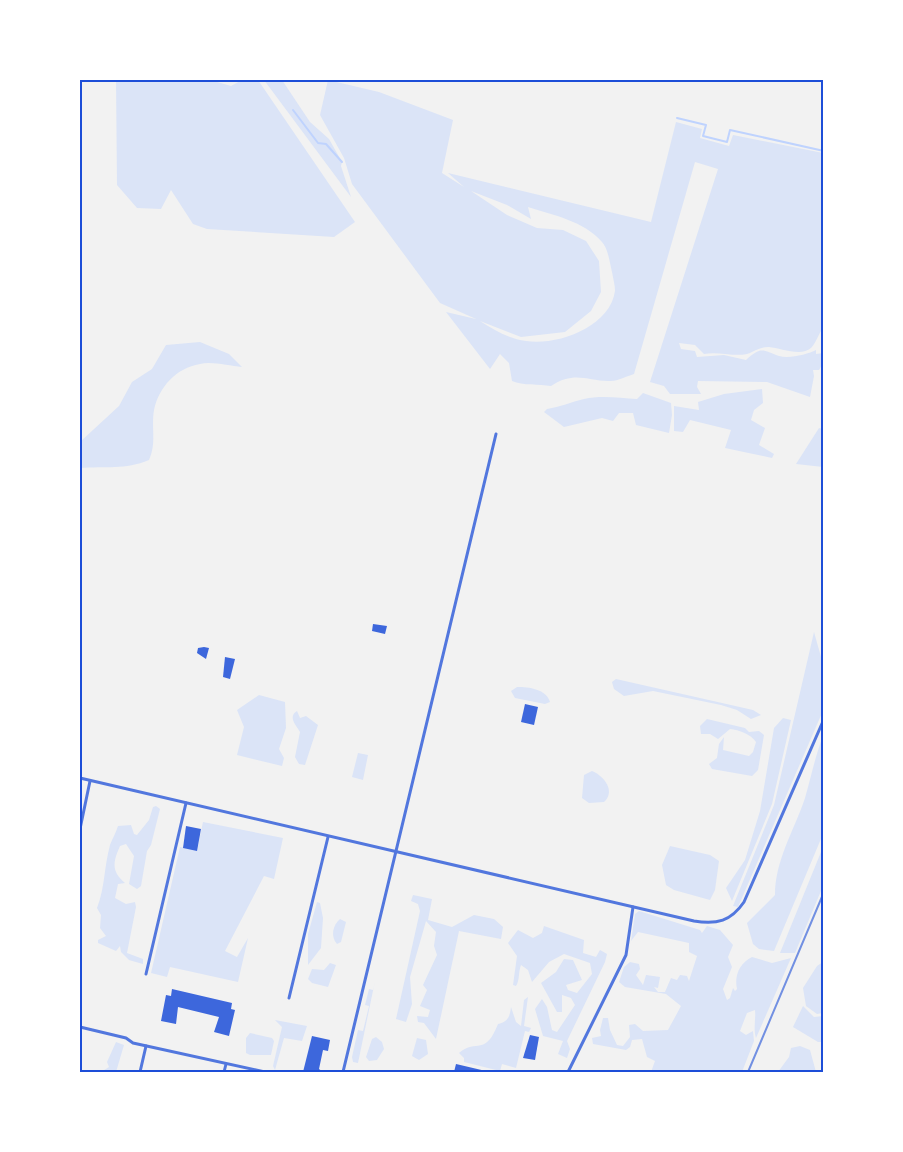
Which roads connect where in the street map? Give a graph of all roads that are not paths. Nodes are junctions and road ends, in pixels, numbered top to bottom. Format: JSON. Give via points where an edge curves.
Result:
{"nodes":[{"id":1,"x":496,"y":434,"type":"dead end"},
{"id":2,"x":824,"y":719,"type":"edge"},
{"id":3,"x":80,"y":778,"type":"edge"},
{"id":4,"x":90,"y":781,"type":"junction"},
{"id":5,"x":186,"y":803,"type":"junction"},
{"id":6,"x":80,"y":829,"type":"edge"},
{"id":7,"x":328,"y":836,"type":"junction"},
{"id":8,"x":395,"y":852,"type":"junction"},
{"id":9,"x":633,"y":907,"type":"junction"},
{"id":10,"x":146,"y":974,"type":"dead end"},
{"id":11,"x":289,"y":998,"type":"dead end"},
{"id":12,"x":80,"y":1027,"type":"edge"},
{"id":13,"x":146,"y":1046,"type":"junction"},
{"id":14,"x":226,"y":1064,"type":"junction"},
{"id":15,"x":140,"y":1072,"type":"edge"},
{"id":16,"x":224,"y":1072,"type":"edge"},
{"id":17,"x":265,"y":1072,"type":"edge"},
{"id":18,"x":343,"y":1072,"type":"edge"},
{"id":19,"x":568,"y":1072,"type":"edge"}],
"edges":[{"from":1,"to":8,"type":"street"},
{"from":2,"to":9,"type":"street","via":[[744,902],[734,916],[716,923]]},
{"from":3,"to":4,"type":"street"},
{"from":4,"to":5,"type":"street"},
{"from":4,"to":6,"type":"street"},
{"from":5,"to":7,"type":"street"},
{"from":5,"to":10,"type":"street"},
{"from":7,"to":8,"type":"street"},
{"from":7,"to":11,"type":"street"},
{"from":8,"to":9,"type":"street"},
{"from":8,"to":18,"type":"street"},
{"from":9,"to":19,"type":"street","via":[[626,955]]},
{"from":12,"to":13,"type":"street"},
{"from":13,"to":14,"type":"street"},
{"from":13,"to":15,"type":"street"},
{"from":14,"to":16,"type":"street"},
{"from":14,"to":17,"type":"street"}]}
